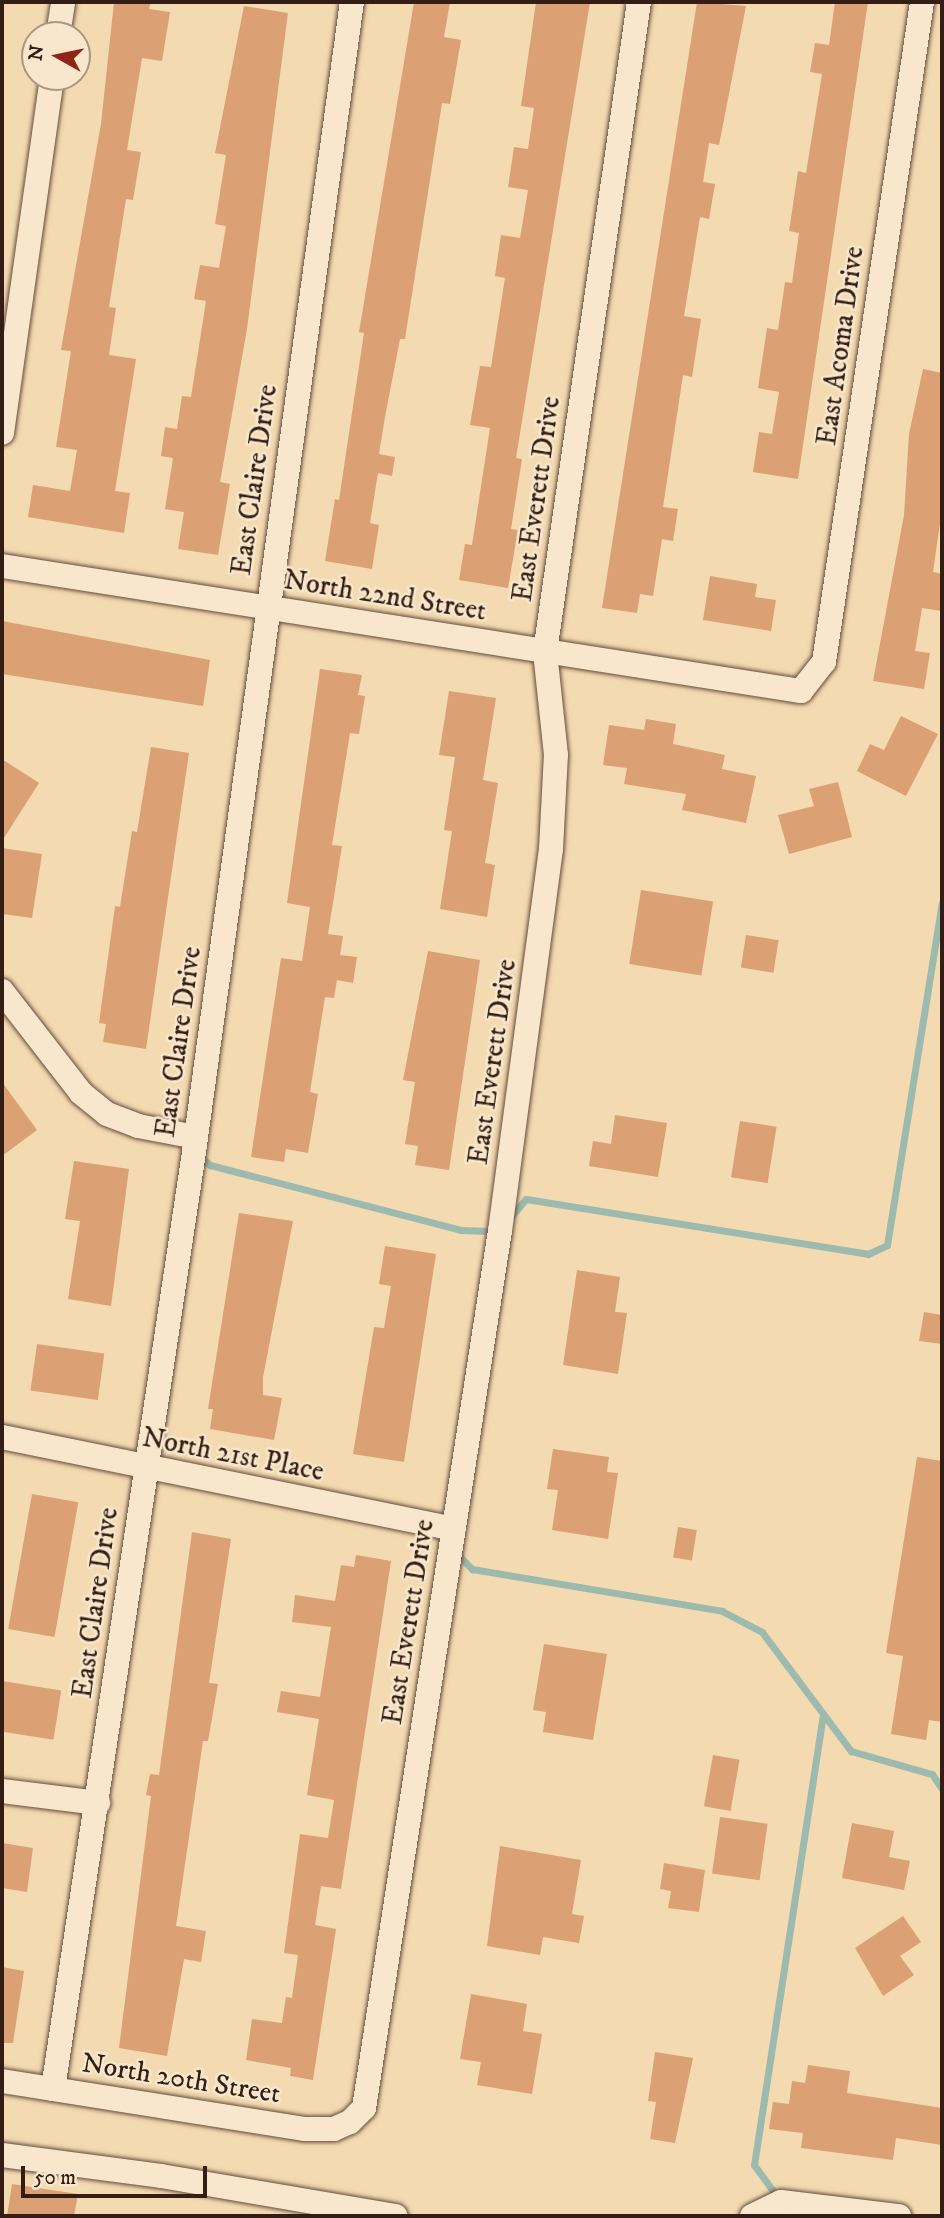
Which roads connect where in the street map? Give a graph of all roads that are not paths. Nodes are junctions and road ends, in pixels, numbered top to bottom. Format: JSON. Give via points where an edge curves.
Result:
{"nodes":[{"id":1,"x":63,"y":2,"type":"edge"},
{"id":2,"x":352,"y":2,"type":"edge"},
{"id":3,"x":639,"y":2,"type":"edge"},
{"id":4,"x":922,"y":2,"type":"edge"},
{"id":5,"x":60,"y":21,"type":"edge"},
{"id":6,"x":50,"y":91,"type":"edge"},
{"id":7,"x":2,"y":433,"type":"edge"},
{"id":8,"x":2,"y":566,"type":"edge"},
{"id":9,"x":267,"y":607,"type":"junction"},
{"id":10,"x":545,"y":652,"type":"junction"},
{"id":11,"x":801,"y":691,"type":"joint"},
{"id":12,"x":2,"y":990,"type":"edge"},
{"id":13,"x":196,"y":1137,"type":"junction"},
{"id":14,"x":2,"y":1437,"type":"edge"},
{"id":15,"x":146,"y":1469,"type":"junction"},
{"id":16,"x":454,"y":1529,"type":"junction"},
{"id":17,"x":2,"y":1791,"type":"edge"},
{"id":18,"x":98,"y":1803,"type":"junction"},
{"id":19,"x":2,"y":2081,"type":"edge"},
{"id":20,"x":53,"y":2089,"type":"junction"},
{"id":21,"x":350,"y":2122,"type":"joint"},
{"id":22,"x":2,"y":2155,"type":"edge"},
{"id":23,"x":275,"y":2206,"type":"edge"},
{"id":24,"x":776,"y":2209,"type":"edge"},
{"id":25,"x":396,"y":2216,"type":"edge"},
{"id":26,"x":752,"y":2216,"type":"edge"},
{"id":27,"x":900,"y":2216,"type":"edge"}],
"edges":[{"from":1,"to":5,"type":"street"},
{"from":2,"to":9,"type":"street","name":"East Claire Drive"},
{"from":3,"to":10,"type":"street","name":"East Everett Drive"},
{"from":4,"to":11,"type":"street","name":"East Acoma Drive","via":[[824,662]]},
{"from":6,"to":7,"type":"street"},
{"from":8,"to":9,"type":"street","name":"North 22nd Street"},
{"from":9,"to":10,"type":"street","name":"North 22nd Street"},
{"from":9,"to":13,"type":"street","name":"East Claire Drive"},
{"from":10,"to":11,"type":"street","name":"North 22nd Street"},
{"from":10,"to":16,"type":"street","name":"East Everett Drive","via":[[556,755],[551,849]]},
{"from":12,"to":13,"type":"street","via":[[81,1093],[107,1114],[138,1126]]},
{"from":13,"to":15,"type":"street","name":"East Claire Drive"},
{"from":14,"to":15,"type":"street","name":"North 21st Place"},
{"from":15,"to":16,"type":"street","name":"North 21st Place"},
{"from":15,"to":18,"type":"street","name":"East Claire Drive"},
{"from":16,"to":21,"type":"street","name":"East Everett Drive","via":[[369,2084],[364,2108]]},
{"from":17,"to":18,"type":"street"},
{"from":18,"to":20,"type":"street","name":"East Claire Drive"},
{"from":19,"to":20,"type":"street","name":"North 20th Street"},
{"from":20,"to":21,"type":"street","name":"North 20th Street","via":[[305,2129],[334,2129]]},
{"from":22,"to":23,"type":"street"},
{"from":23,"to":25,"type":"street"},
{"from":24,"to":26,"type":"street"},
{"from":24,"to":27,"type":"street"}]}
